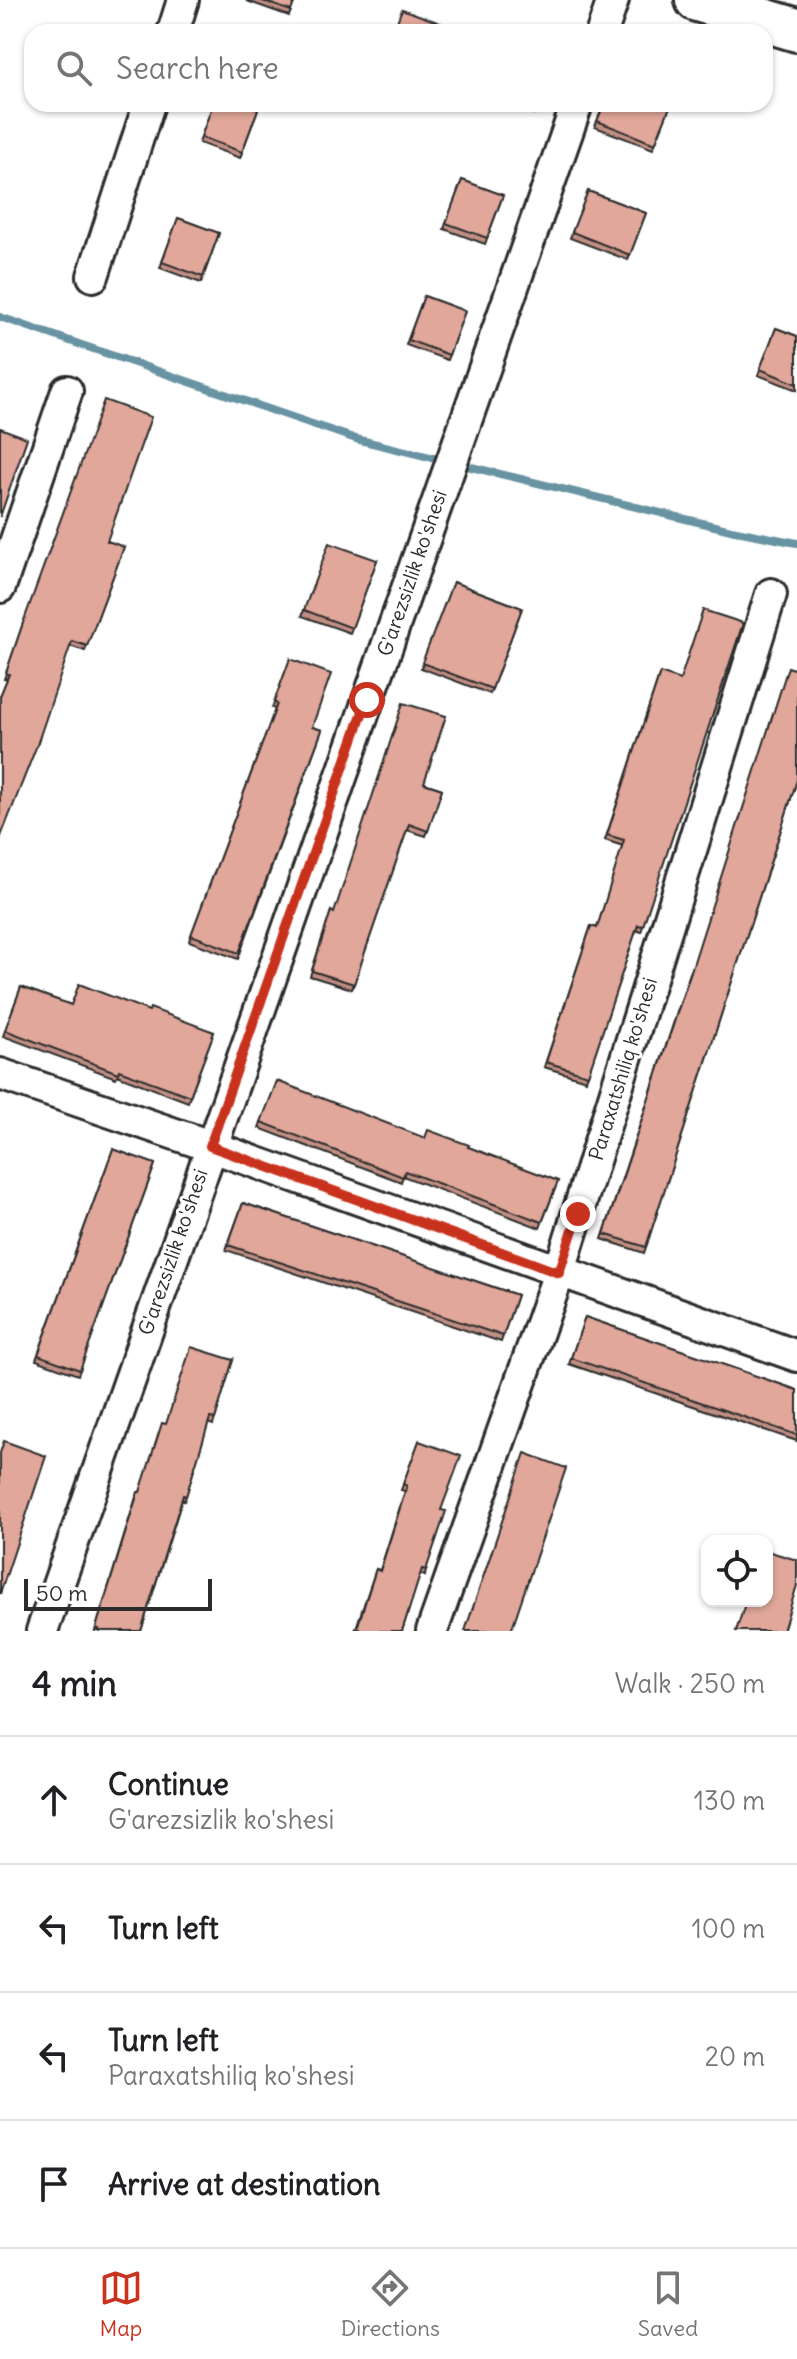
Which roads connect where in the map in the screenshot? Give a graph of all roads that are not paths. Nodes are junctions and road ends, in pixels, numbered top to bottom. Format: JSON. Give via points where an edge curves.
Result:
{"nodes":[{"id":1,"x":183,"y":0,"type":"edge"},
{"id":2,"x":613,"y":0,"type":"edge"},
{"id":3,"x":697,"y":0,"type":"edge"},
{"id":4,"x":176,"y":24,"type":"edge"},
{"id":5,"x":605,"y":24,"type":"edge"},
{"id":6,"x":797,"y":30,"type":"edge"},
{"id":7,"x":146,"y":112,"type":"edge"},
{"id":8,"x":574,"y":112,"type":"edge"},
{"id":9,"x":93,"y":276,"type":"dead end"},
{"id":10,"x":67,"y":391,"type":"dead end"},
{"id":11,"x":0,"y":587,"type":"edge"},
{"id":12,"x":771,"y":594,"type":"dead end"},
{"id":13,"x":0,"y":1074,"type":"edge"},
{"id":14,"x":210,"y":1146,"type":"junction"},
{"id":15,"x":559,"y":1273,"type":"junction"},
{"id":16,"x":797,"y":1356,"type":"edge"},
{"id":17,"x":42,"y":1631,"type":"edge"},
{"id":18,"x":432,"y":1631,"type":"edge"}],
"edges":[{"from":1,"to":4,"type":"street"},
{"from":2,"to":5,"type":"street"},
{"from":3,"to":6,"type":"main road"},
{"from":7,"to":9,"type":"street"},
{"from":8,"to":14,"type":"street","name":"G'arezsizlik ko'shesi"},
{"from":10,"to":11,"type":"street"},
{"from":12,"to":15,"type":"street","name":"Paraxatshiliq ko'shesi"},
{"from":13,"to":14,"type":"street"},
{"from":14,"to":15,"type":"street"},
{"from":14,"to":17,"type":"street","name":"G'arezsizlik ko'shesi"},
{"from":15,"to":16,"type":"street"},
{"from":15,"to":18,"type":"street","name":"Paraxatshiliq ko'shesi"}]}
